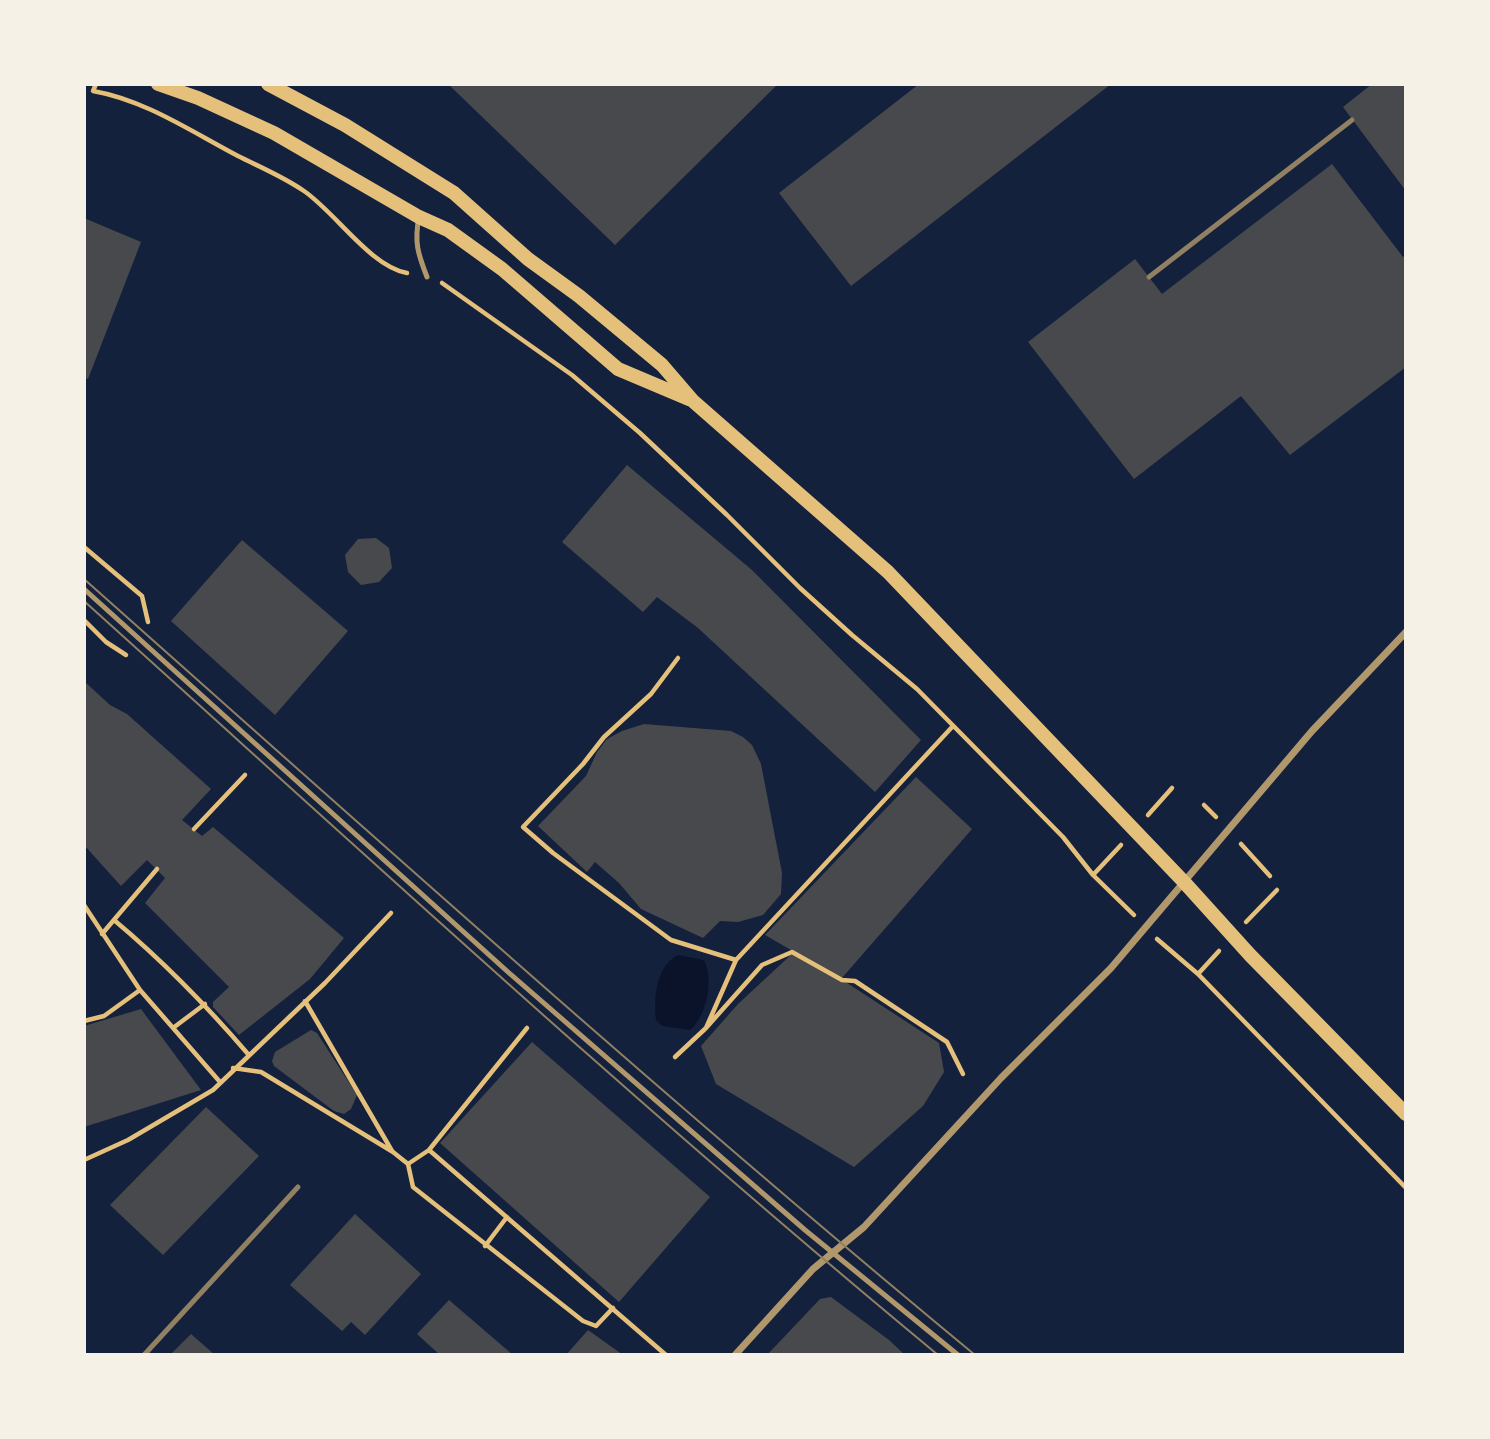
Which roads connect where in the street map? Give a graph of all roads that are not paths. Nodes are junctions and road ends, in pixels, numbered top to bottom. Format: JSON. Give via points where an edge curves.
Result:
{"nodes":[{"id":1,"x":158,"y":84,"type":"edge"},
{"id":2,"x":268,"y":84,"type":"edge"},
{"id":3,"x":419,"y":217,"type":"junction"},
{"id":4,"x":427,"y":278,"type":"road end"},
{"id":5,"x":693,"y":401,"type":"junction"},
{"id":6,"x":84,"y":589,"type":"edge"},
{"id":7,"x":1406,"y":632,"type":"edge"},
{"id":8,"x":1184,"y":882,"type":"junction"},
{"id":9,"x":1406,"y":1114,"type":"edge"},
{"id":10,"x":832,"y":1252,"type":"junction"},
{"id":11,"x":735,"y":1355,"type":"edge"},
{"id":12,"x":958,"y":1355,"type":"edge"}],
"edges":[{"from":1,"to":3,"type":"main road","via":[[274,133]]},
{"from":2,"to":5,"type":"main road","via":[[454,193],[528,259],[662,365]]},
{"from":3,"to":4,"type":"lane","via":[[415,236]]},
{"from":3,"to":5,"type":"main road","via":[[448,230],[502,269],[618,369]]},
{"from":5,"to":8,"type":"main road","via":[[888,572]]},
{"from":6,"to":10,"type":"lane","via":[[508,972]]},
{"from":7,"to":8,"type":"street","via":[[1312,731]]},
{"from":8,"to":9,"type":"main road"},
{"from":8,"to":10,"type":"street","via":[[1111,968],[1001,1078],[864,1227]]},
{"from":10,"to":11,"type":"street"},
{"from":10,"to":12,"type":"lane"}]}
